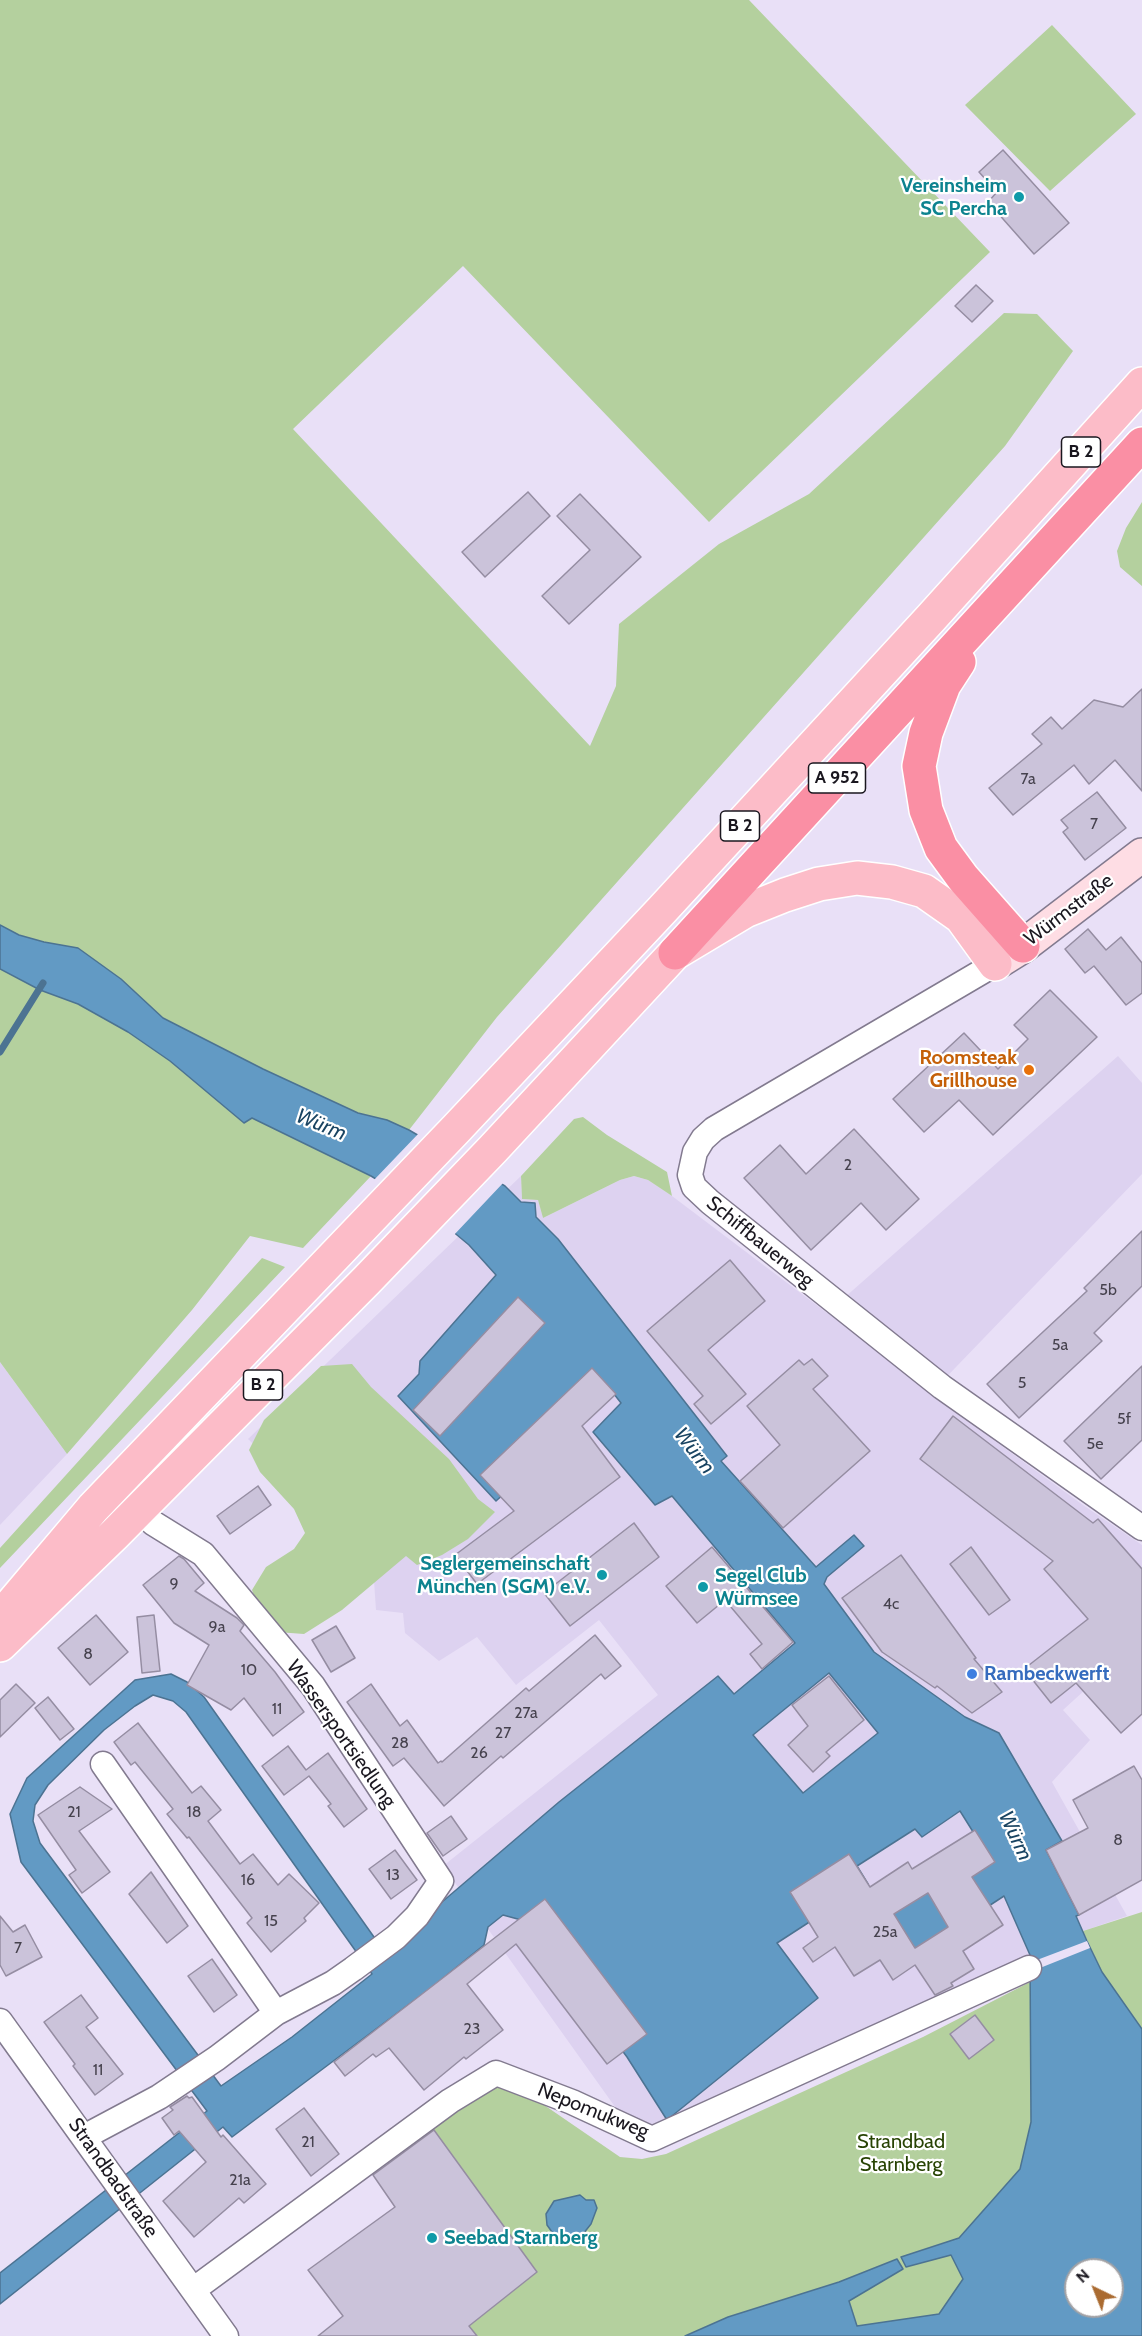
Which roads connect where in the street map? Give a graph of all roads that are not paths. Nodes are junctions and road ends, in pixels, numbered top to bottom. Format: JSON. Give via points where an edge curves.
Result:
{"nodes":[{"id":1,"x":1142,"y":384,"type":"edge"},
{"id":2,"x":1142,"y":444,"type":"edge"},
{"id":3,"x":998,"y":603,"type":"junction"},
{"id":4,"x":1142,"y":855,"type":"edge"},
{"id":5,"x":1023,"y":946,"type":"junction"},
{"id":6,"x":675,"y":953,"type":"junction"},
{"id":7,"x":995,"y":964,"type":"junction"},
{"id":8,"x":153,"y":1523,"type":"dead end"},
{"id":9,"x":1142,"y":1528,"type":"edge"},
{"id":10,"x":0,"y":1618,"type":"edge"},
{"id":11,"x":0,"y":1645,"type":"edge"},
{"id":12,"x":103,"y":1764,"type":"dead end"},
{"id":13,"x":1029,"y":1968,"type":"dead end"},
{"id":14,"x":276,"y":2013,"type":"junction"},
{"id":15,"x":0,"y":2021,"type":"edge"},
{"id":16,"x":84,"y":2137,"type":"junction"},
{"id":17,"x":193,"y":2290,"type":"junction"},
{"id":18,"x":226,"y":2336,"type":"edge"}],
"edges":[{"from":1,"to":10,"type":"main road","number":"B 2","via":[[908,643],[457,1128],[93,1508]]},
{"from":2,"to":3,"type":"highway","number":"A 952"},
{"from":3,"to":5,"type":"highway","via":[[944,685],[926,733],[919,766],[926,810],[941,848]]},
{"from":3,"to":6,"type":"highway","number":"A 952"},
{"from":4,"to":5,"type":"main road","name":"Würmstraße"},
{"from":5,"to":7,"type":"main road","name":"Würmstraße"},
{"from":6,"to":7,"type":"main road","via":[[745,911],[819,884],[857,878],[924,891],[961,917]]},
{"from":6,"to":11,"type":"main road","number":"B 2","via":[[410,1235]]},
{"from":7,"to":9,"type":"street","name":"Schiffbauerweg","via":[[714,1129],[695,1152],[690,1175],[694,1187],[710,1202],[942,1387]]},
{"from":8,"to":14,"type":"street","name":"Wassersportsiedlung","via":[[203,1554],[313,1686],[441,1881],[417,1916],[396,1936],[324,1988]]},
{"from":12,"to":14,"type":"street"},
{"from":13,"to":17,"type":"street","name":"Nepomukweg","via":[[652,2139],[573,2102],[496,2073],[450,2101]]},
{"from":14,"to":16,"type":"street","via":[[159,2097]]},
{"from":15,"to":16,"type":"street","name":"Strandbadstraße"},
{"from":16,"to":17,"type":"street","name":"Strandbadstraße"},
{"from":17,"to":18,"type":"street","name":"Strandbadstraße"}]}
